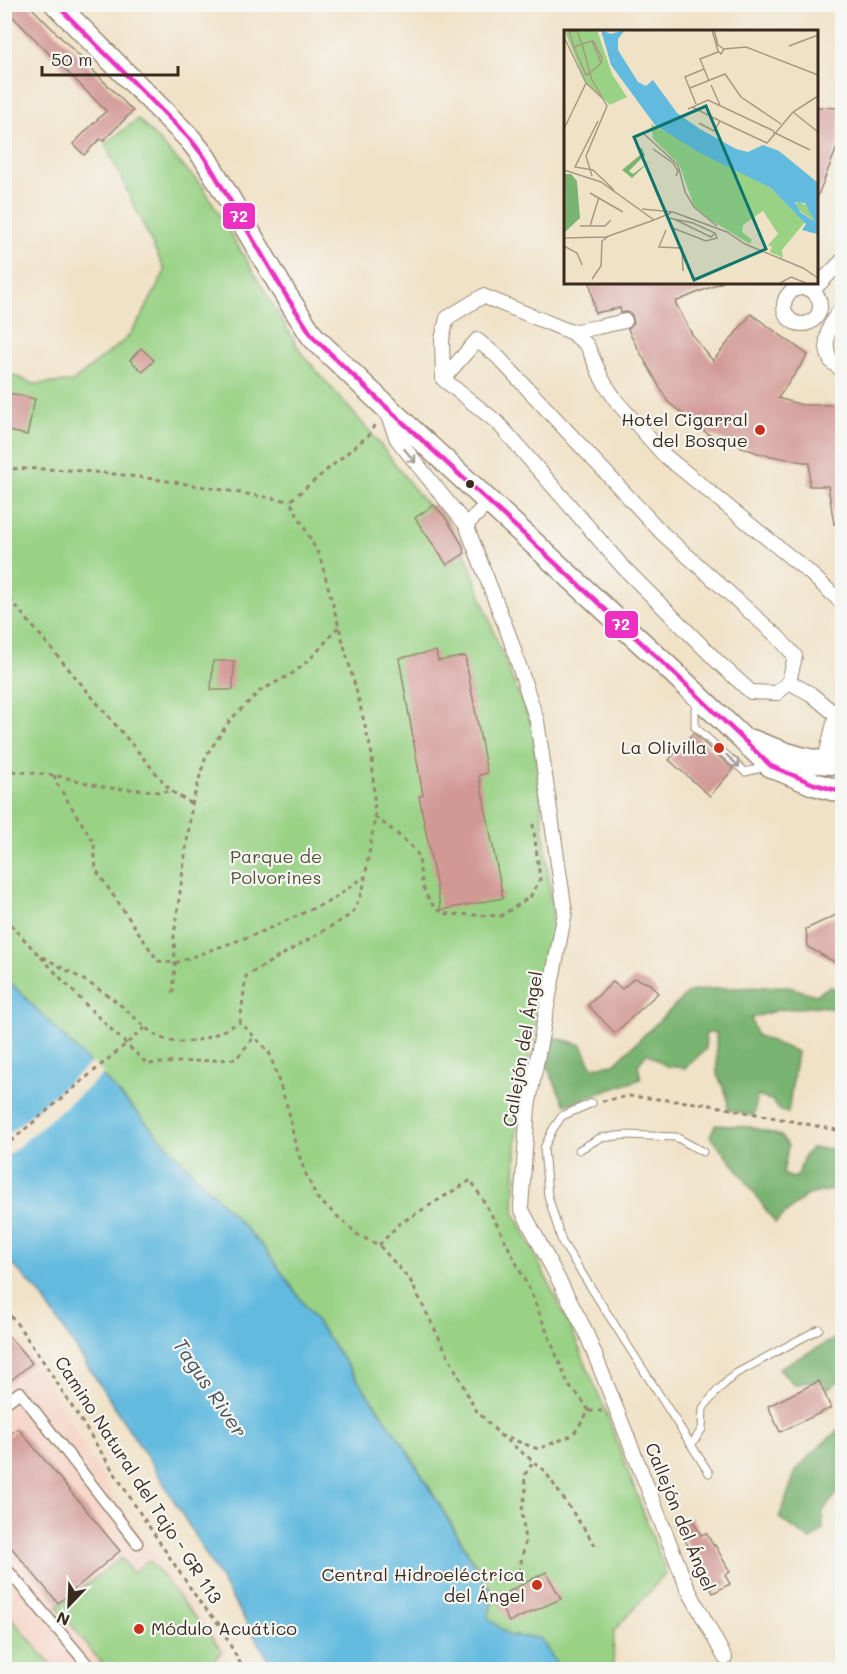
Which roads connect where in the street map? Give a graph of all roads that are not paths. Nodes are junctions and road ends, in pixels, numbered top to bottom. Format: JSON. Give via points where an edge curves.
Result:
{"nodes":[{"id":1,"x":56,"y":4,"type":"edge"},
{"id":2,"x":843,"y":261,"type":"edge"},
{"id":3,"x":813,"y":291,"type":"dead end"},
{"id":4,"x":843,"y":309,"type":"edge"},
{"id":5,"x":625,"y":321,"type":"dead end"},
{"id":6,"x":571,"y":332,"type":"junction"},
{"id":7,"x":843,"y":370,"type":"edge"},
{"id":8,"x":443,"y":379,"type":"junction"},
{"id":9,"x":383,"y":404,"type":"junction"},
{"id":10,"x":489,"y":502,"type":"junction"},
{"id":11,"x":466,"y":525,"type":"junction"},
{"id":12,"x":843,"y":603,"type":"edge"},
{"id":13,"x":789,"y":682,"type":"junction"},
{"id":14,"x":703,"y":702,"type":"junction"},
{"id":15,"x":839,"y":709,"type":"edge"},
{"id":16,"x":742,"y":737,"type":"junction"},
{"id":17,"x":833,"y":764,"type":"edge"},
{"id":18,"x":771,"y":766,"type":"junction"},
{"id":19,"x":843,"y":792,"type":"edge"},
{"id":20,"x":592,"y":1102,"type":"road end"},
{"id":21,"x":579,"y":1150,"type":"dead end"},
{"id":22,"x":703,"y":1152,"type":"dead end"},
{"id":23,"x":819,"y":1329,"type":"dead end"},
{"id":24,"x":4,"y":1404,"type":"edge"},
{"id":25,"x":692,"y":1444,"type":"junction"},
{"id":26,"x":709,"y":1473,"type":"dead end"},
{"id":27,"x":138,"y":1543,"type":"dead end"},
{"id":28,"x":4,"y":1566,"type":"edge"},
{"id":29,"x":725,"y":1658,"type":"dead end"},
{"id":30,"x":92,"y":1670,"type":"edge"}],
"edges":[{"from":1,"to":9,"type":"main road","via":[[190,139],[313,337]]},
{"from":2,"to":3,"type":"street"},
{"from":4,"to":7,"type":"street","via":[[835,315],[825,340],[832,363]]},
{"from":5,"to":6,"type":"street"},
{"from":6,"to":8,"type":"street","via":[[483,296],[447,318],[442,339]]},
{"from":6,"to":12,"type":"street","via":[[586,345],[617,402],[664,455]]},
{"from":8,"to":13,"type":"street","via":[[498,423],[624,567],[751,692],[777,693]]},
{"from":8,"to":13,"type":"street","via":[[477,340],[498,357],[662,533],[778,636],[795,656]]},
{"from":9,"to":10,"type":"main road"},
{"from":9,"to":11,"type":"street","name":"Callejón del Ángel","one_way":true,"via":[[397,439]]},
{"from":10,"to":11,"type":"street"},
{"from":10,"to":14,"type":"main road"},
{"from":11,"to":29,"type":"street","name":"Callejón del Ángel","via":[[537,721],[565,912],[528,1107],[521,1208],[585,1330],[687,1587]]},
{"from":13,"to":15,"type":"street"},
{"from":14,"to":16,"type":"main road"},
{"from":14,"to":18,"type":"lane","one_way":true,"via":[[695,709],[695,727],[745,772]]},
{"from":15,"to":17,"type":"street"},
{"from":16,"to":17,"type":"main road","via":[[794,757]]},
{"from":16,"to":18,"type":"main road"},
{"from":18,"to":19,"type":"main road"},
{"from":20,"to":25,"type":"lane","via":[[562,1116],[544,1148],[548,1196],[562,1242]]},
{"from":21,"to":22,"type":"lane","via":[[600,1138],[626,1135],[676,1137]]},
{"from":23,"to":25,"type":"lane","via":[[735,1374],[704,1408],[702,1429]]},
{"from":24,"to":27,"type":"street","via":[[20,1392]]},
{"from":25,"to":26,"type":"lane"},
{"from":28,"to":30,"type":"street"}]}
